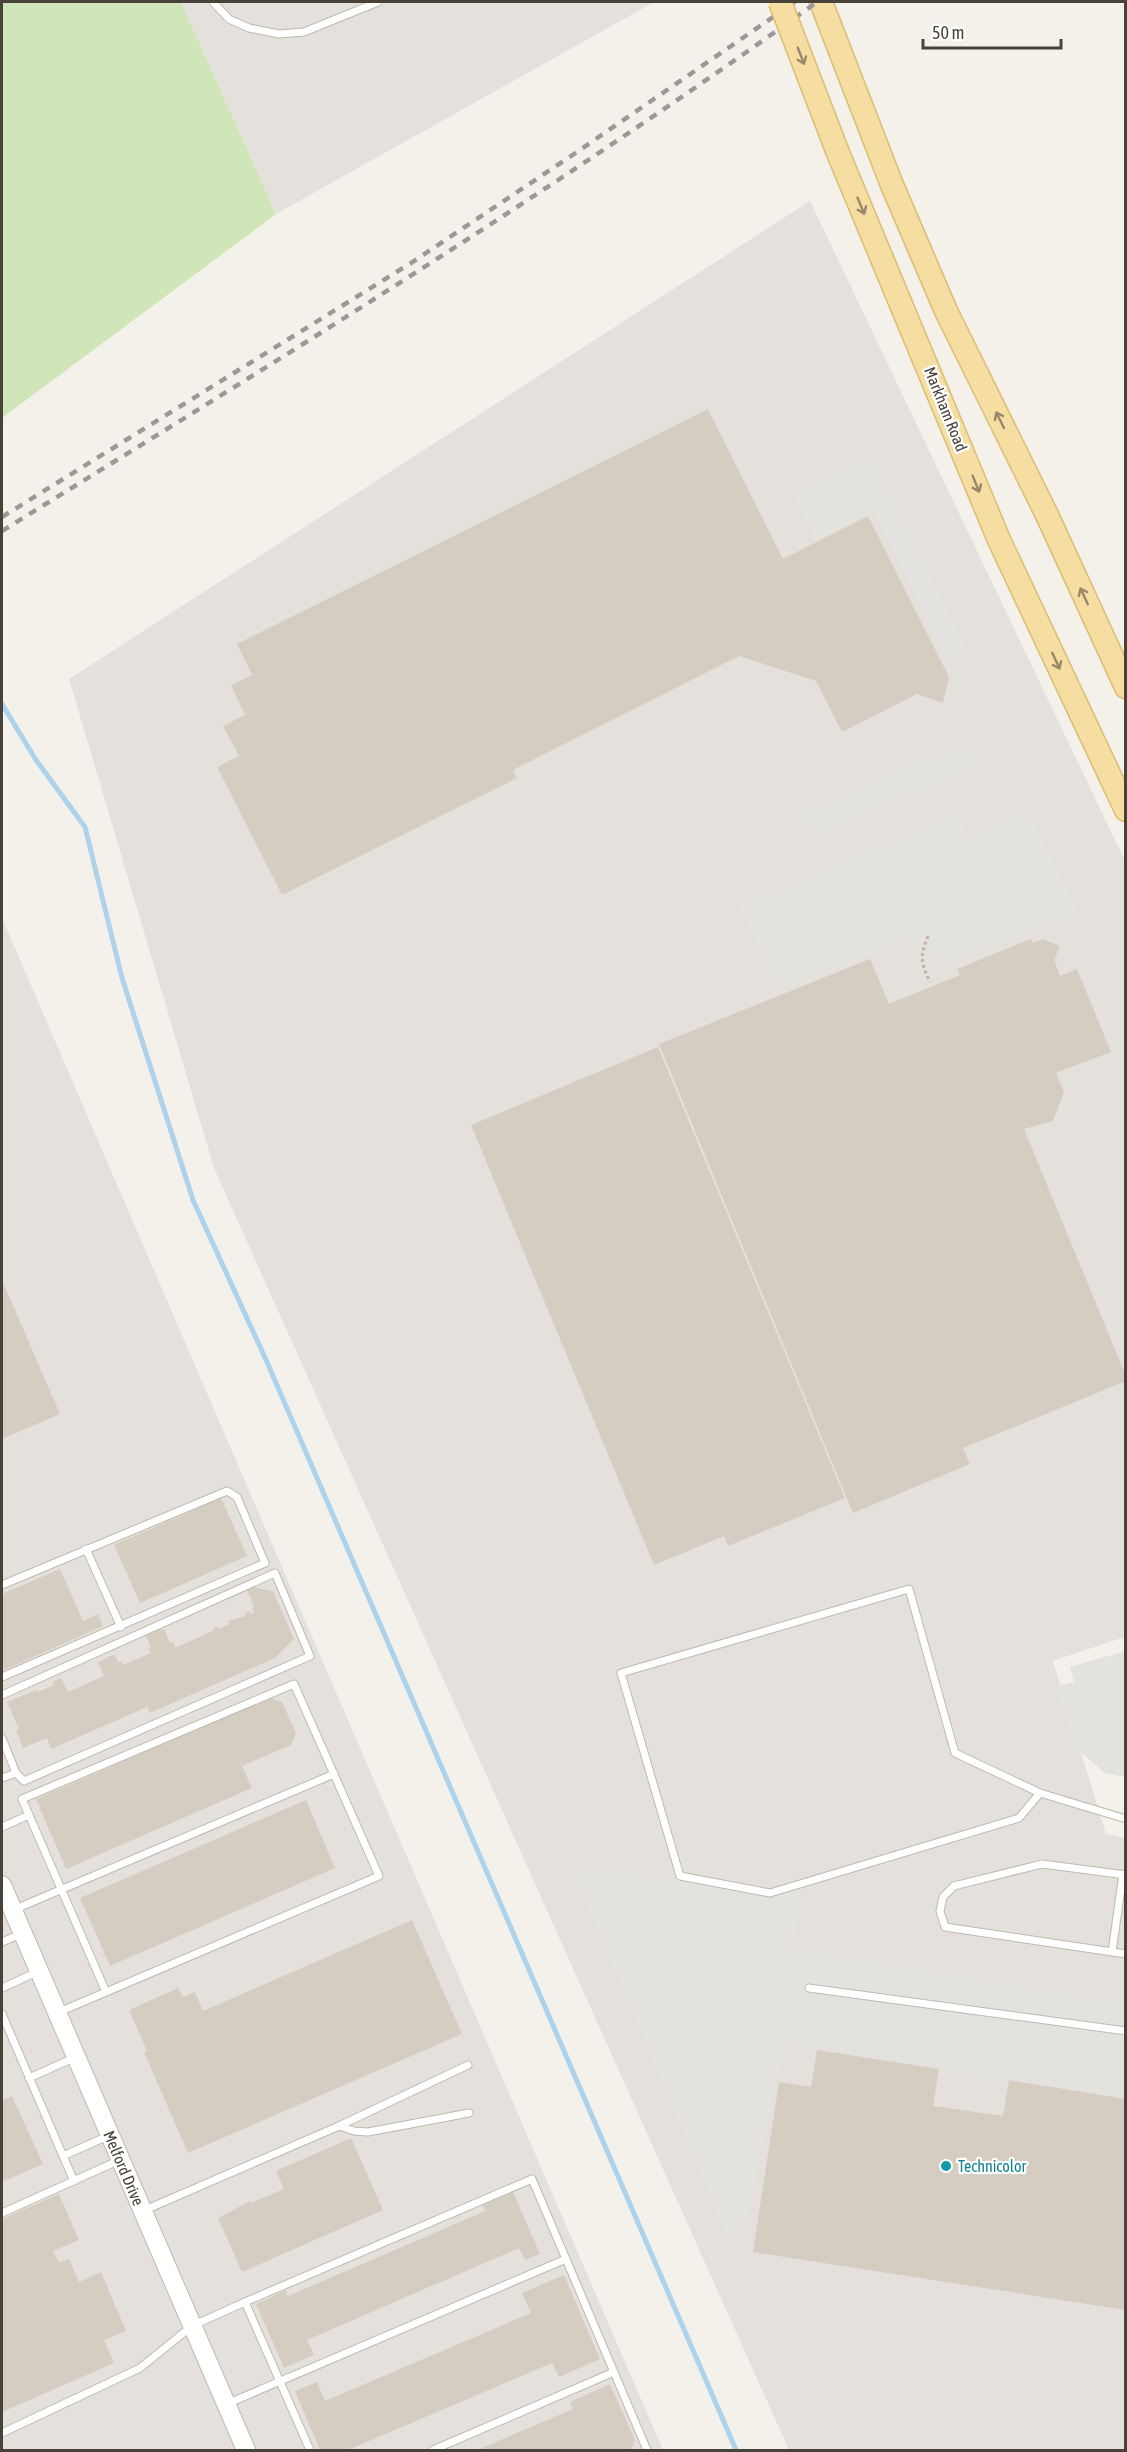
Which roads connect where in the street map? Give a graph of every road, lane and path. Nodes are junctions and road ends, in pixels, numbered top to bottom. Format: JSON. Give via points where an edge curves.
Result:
{"nodes":[{"id":1,"x":213,"y":2,"type":"edge"},
{"id":2,"x":378,"y":2,"type":"edge"},
{"id":3,"x":780,"y":2,"type":"edge"},
{"id":4,"x":821,"y":2,"type":"edge"},
{"id":5,"x":1125,"y":687,"type":"edge"},
{"id":6,"x":1125,"y":810,"type":"edge"},
{"id":7,"x":928,"y":936,"type":"dead end"},
{"id":8,"x":930,"y":982,"type":"dead end"},
{"id":9,"x":86,"y":1549,"type":"junction"},
{"id":10,"x":2,"y":1585,"type":"edge"},
{"id":11,"x":121,"y":1627,"type":"junction"},
{"id":12,"x":2,"y":1677,"type":"edge"},
{"id":13,"x":2,"y":1695,"type":"edge"},
{"id":14,"x":2,"y":1738,"type":"edge"},
{"id":15,"x":16,"y":1773,"type":"junction"},
{"id":16,"x":334,"y":1774,"type":"junction"},
{"id":17,"x":2,"y":1778,"type":"edge"},
{"id":18,"x":1040,"y":1793,"type":"junction"},
{"id":19,"x":29,"y":1815,"type":"junction"},
{"id":20,"x":1125,"y":1819,"type":"edge"},
{"id":21,"x":2,"y":1827,"type":"edge"},
{"id":22,"x":1124,"y":1875,"type":"edge"},
{"id":23,"x":2,"y":1885,"type":"edge"},
{"id":24,"x":61,"y":1890,"type":"junction"},
{"id":25,"x":12,"y":1910,"type":"junction"},
{"id":26,"x":22,"y":1933,"type":"junction"},
{"id":27,"x":2,"y":1942,"type":"edge"},
{"id":28,"x":1112,"y":1952,"type":"junction"},
{"id":29,"x":1125,"y":1954,"type":"edge"},
{"id":30,"x":39,"y":1971,"type":"junction"},
{"id":31,"x":2,"y":1988,"type":"edge"},
{"id":32,"x":809,"y":1988,"type":"dead end"},
{"id":33,"x":106,"y":1992,"type":"junction"},
{"id":34,"x":57,"y":2013,"type":"junction"},
{"id":35,"x":2,"y":2014,"type":"edge"},
{"id":36,"x":1125,"y":2031,"type":"edge"},
{"id":37,"x":76,"y":2057,"type":"junction"},
{"id":38,"x":468,"y":2065,"type":"dead end"},
{"id":39,"x":29,"y":2078,"type":"junction"},
{"id":40,"x":469,"y":2113,"type":"dead end"},
{"id":41,"x":339,"y":2126,"type":"junction"},
{"id":42,"x":110,"y":2135,"type":"junction"},
{"id":43,"x":63,"y":2156,"type":"junction"},
{"id":44,"x":120,"y":2160,"type":"junction"},
{"id":45,"x":74,"y":2181,"type":"junction"},
{"id":46,"x":143,"y":2211,"type":"junction"},
{"id":47,"x":2,"y":2213,"type":"edge"},
{"id":48,"x":566,"y":2259,"type":"junction"},
{"id":49,"x":245,"y":2302,"type":"junction"},
{"id":50,"x":192,"y":2326,"type":"junction"},
{"id":51,"x":614,"y":2372,"type":"junction"},
{"id":52,"x":280,"y":2382,"type":"junction"},
{"id":53,"x":226,"y":2404,"type":"junction"},
{"id":54,"x":2,"y":2433,"type":"edge"},
{"id":55,"x":246,"y":2451,"type":"edge"},
{"id":56,"x":310,"y":2451,"type":"edge"},
{"id":57,"x":433,"y":2451,"type":"edge"},
{"id":58,"x":647,"y":2451,"type":"edge"}],
"edges":[{"from":1,"to":2,"type":"lane","via":[[229,19],[279,34],[304,32]]},
{"from":3,"to":6,"type":"main road","name":"Markham Road","one_way":true,"bridge":true,"via":[[838,153],[999,540]]},
{"from":5,"to":4,"type":"main road","one_way":true,"via":[[1047,516],[945,311]]},
{"from":7,"to":8,"type":"path","via":[[921,955]]},
{"from":9,"to":10,"type":"lane"},
{"from":9,"to":11,"type":"lane"},
{"from":9,"to":11,"type":"lane","via":[[227,1491],[237,1497],[265,1563]]},
{"from":11,"to":12,"type":"lane"},
{"from":13,"to":15,"type":"lane","via":[[275,1573],[310,1656],[24,1781]]},
{"from":14,"to":15,"type":"lane"},
{"from":15,"to":17,"type":"lane"},
{"from":16,"to":19,"type":"lane","via":[[294,1684],[22,1799]]},
{"from":16,"to":24,"type":"lane"},
{"from":16,"to":33,"type":"lane","via":[[379,1876]]},
{"from":18,"to":18,"type":"lane","via":[[955,1753],[909,1590],[621,1673],[680,1876],[770,1893],[1019,1818]]},
{"from":18,"to":20,"type":"lane"},
{"from":19,"to":21,"type":"lane"},
{"from":19,"to":24,"type":"lane"},
{"from":22,"to":28,"type":"lane"},
{"from":22,"to":28,"type":"lane","via":[[1042,1864],[954,1886],[943,1897],[940,1911],[945,1927]]},
{"from":23,"to":25,"type":"street","name":"Melford Drive"},
{"from":24,"to":25,"type":"lane"},
{"from":24,"to":33,"type":"lane"},
{"from":25,"to":26,"type":"street","name":"Melford Drive"},
{"from":26,"to":27,"type":"lane"},
{"from":26,"to":30,"type":"street","name":"Melford Drive"},
{"from":28,"to":29,"type":"lane"},
{"from":30,"to":31,"type":"lane"},
{"from":30,"to":34,"type":"street","name":"Melford Drive"},
{"from":32,"to":36,"type":"lane"},
{"from":33,"to":34,"type":"lane"},
{"from":34,"to":37,"type":"street","name":"Melford Drive"},
{"from":35,"to":39,"type":"lane"},
{"from":37,"to":39,"type":"lane"},
{"from":37,"to":42,"type":"street","name":"Melford Drive"},
{"from":38,"to":41,"type":"lane"},
{"from":39,"to":43,"type":"lane"},
{"from":40,"to":41,"type":"lane","via":[[368,2132]]},
{"from":41,"to":46,"type":"lane"},
{"from":42,"to":43,"type":"lane"},
{"from":42,"to":44,"type":"street","name":"Melford Drive"},
{"from":43,"to":45,"type":"lane"},
{"from":44,"to":45,"type":"lane"},
{"from":44,"to":46,"type":"street","name":"Melford Drive"},
{"from":45,"to":47,"type":"lane"},
{"from":46,"to":50,"type":"street","name":"Melford Drive"},
{"from":48,"to":49,"type":"lane","via":[[532,2178]]},
{"from":48,"to":51,"type":"lane"},
{"from":48,"to":52,"type":"lane"},
{"from":49,"to":50,"type":"lane"},
{"from":49,"to":52,"type":"lane"},
{"from":50,"to":53,"type":"street","name":"Melford Drive"},
{"from":50,"to":54,"type":"lane","via":[[140,2368]]},
{"from":51,"to":57,"type":"lane"},
{"from":51,"to":58,"type":"lane"},
{"from":52,"to":53,"type":"lane"},
{"from":52,"to":56,"type":"lane"},
{"from":53,"to":55,"type":"street","name":"Melford Drive"}]}
